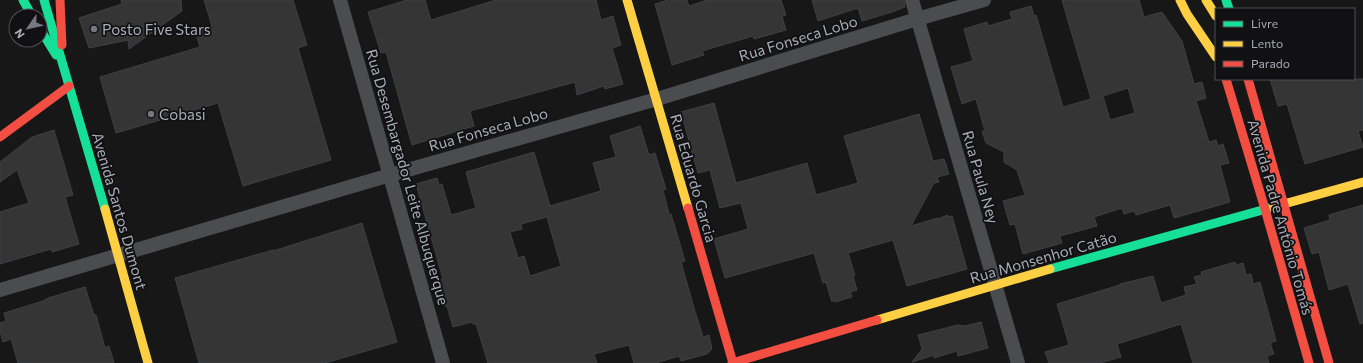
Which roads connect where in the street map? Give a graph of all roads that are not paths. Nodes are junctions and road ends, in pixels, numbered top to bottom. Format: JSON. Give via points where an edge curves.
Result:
{"nodes":[{"id":1,"x":44,"y":0,"type":"edge"},
{"id":2,"x":60,"y":0,"type":"edge"},
{"id":3,"x":340,"y":0,"type":"edge"},
{"id":4,"x":627,"y":0,"type":"edge"},
{"id":5,"x":912,"y":0,"type":"edge"},
{"id":6,"x":984,"y":0,"type":"edge"},
{"id":7,"x":1206,"y":0,"type":"edge"},
{"id":8,"x":1176,"y":3,"type":"edge"},
{"id":9,"x":1215,"y":14,"type":"edge"},
{"id":10,"x":917,"y":19,"type":"junction"},
{"id":11,"x":48,"y":43,"type":"edge"},
{"id":12,"x":1215,"y":56,"type":"edge"},
{"id":13,"x":63,"y":68,"type":"junction"},
{"id":14,"x":1226,"y":80,"type":"edge"},
{"id":15,"x":1248,"y":80,"type":"edge"},
{"id":16,"x":69,"y":86,"type":"junction"},
{"id":17,"x":656,"y":99,"type":"junction"},
{"id":18,"x":0,"y":137,"type":"edge"},
{"id":19,"x":390,"y":175,"type":"junction"},
{"id":20,"x":1363,"y":182,"type":"edge"},
{"id":21,"x":1284,"y":204,"type":"junction"},
{"id":22,"x":1265,"y":209,"type":"junction"},
{"id":23,"x":119,"y":255,"type":"junction"},
{"id":24,"x":995,"y":284,"type":"junction"},
{"id":25,"x":0,"y":290,"type":"edge"},
{"id":26,"x":148,"y":363,"type":"edge"},
{"id":27,"x":443,"y":363,"type":"edge"},
{"id":28,"x":733,"y":363,"type":"edge"},
{"id":29,"x":1018,"y":363,"type":"edge"},
{"id":30,"x":1308,"y":363,"type":"edge"},
{"id":31,"x":1329,"y":363,"type":"edge"}],
"edges":[{"from":1,"to":13,"type":"main road","name":"Avenida Santos Dumont"},
{"from":2,"to":13,"type":"main road","name":"Avenida Santos Dumont"},
{"from":3,"to":19,"type":"street","name":"Rua Desembargador Leite Albuquerque"},
{"from":4,"to":17,"type":"main road","name":"Rua Eduardo Garcia"},
{"from":5,"to":10,"type":"street","name":"Rua Paula Ney"},
{"from":6,"to":10,"type":"street","name":"Rua Fonseca Lobo"},
{"from":7,"to":9,"type":"main road"},
{"from":8,"to":12,"type":"main road","via":[[1187,14]]},
{"from":10,"to":17,"type":"street","name":"Rua Fonseca Lobo"},
{"from":10,"to":24,"type":"street","name":"Rua Paula Ney"},
{"from":11,"to":13,"type":"main road","name":"Avenida Santos Dumont"},
{"from":13,"to":16,"type":"main road","name":"Avenida Santos Dumont"},
{"from":14,"to":22,"type":"main road","name":"Avenida Padre Antônio Tomás"},
{"from":15,"to":21,"type":"main road","name":"Avenida Padre Antônio Tomás"},
{"from":16,"to":18,"type":"main road"},
{"from":16,"to":23,"type":"main road","name":"Avenida Santos Dumont"},
{"from":17,"to":19,"type":"street","name":"Rua Fonseca Lobo"},
{"from":17,"to":28,"type":"main road","name":"Rua Eduardo Garcia"},
{"from":19,"to":23,"type":"street","name":"Rua Fonseca Lobo"},
{"from":19,"to":27,"type":"street","name":"Rua Desembargador Leite Albuquerque"},
{"from":20,"to":21,"type":"main road","name":"Rua Monsenhor Catão"},
{"from":21,"to":22,"type":"main road","name":"Rua Monsenhor Catão"},
{"from":21,"to":31,"type":"main road","name":"Avenida Padre Antônio Tomás"},
{"from":22,"to":24,"type":"main road","name":"Rua Monsenhor Catão"},
{"from":22,"to":30,"type":"main road","name":"Avenida Padre Antônio Tomás"},
{"from":23,"to":25,"type":"street","name":"Rua Fonseca Lobo"},
{"from":23,"to":26,"type":"main road","name":"Avenida Santos Dumont"},
{"from":24,"to":28,"type":"main road","name":"Rua Monsenhor Catão"},
{"from":24,"to":29,"type":"street","name":"Rua Paula Ney"}]}
